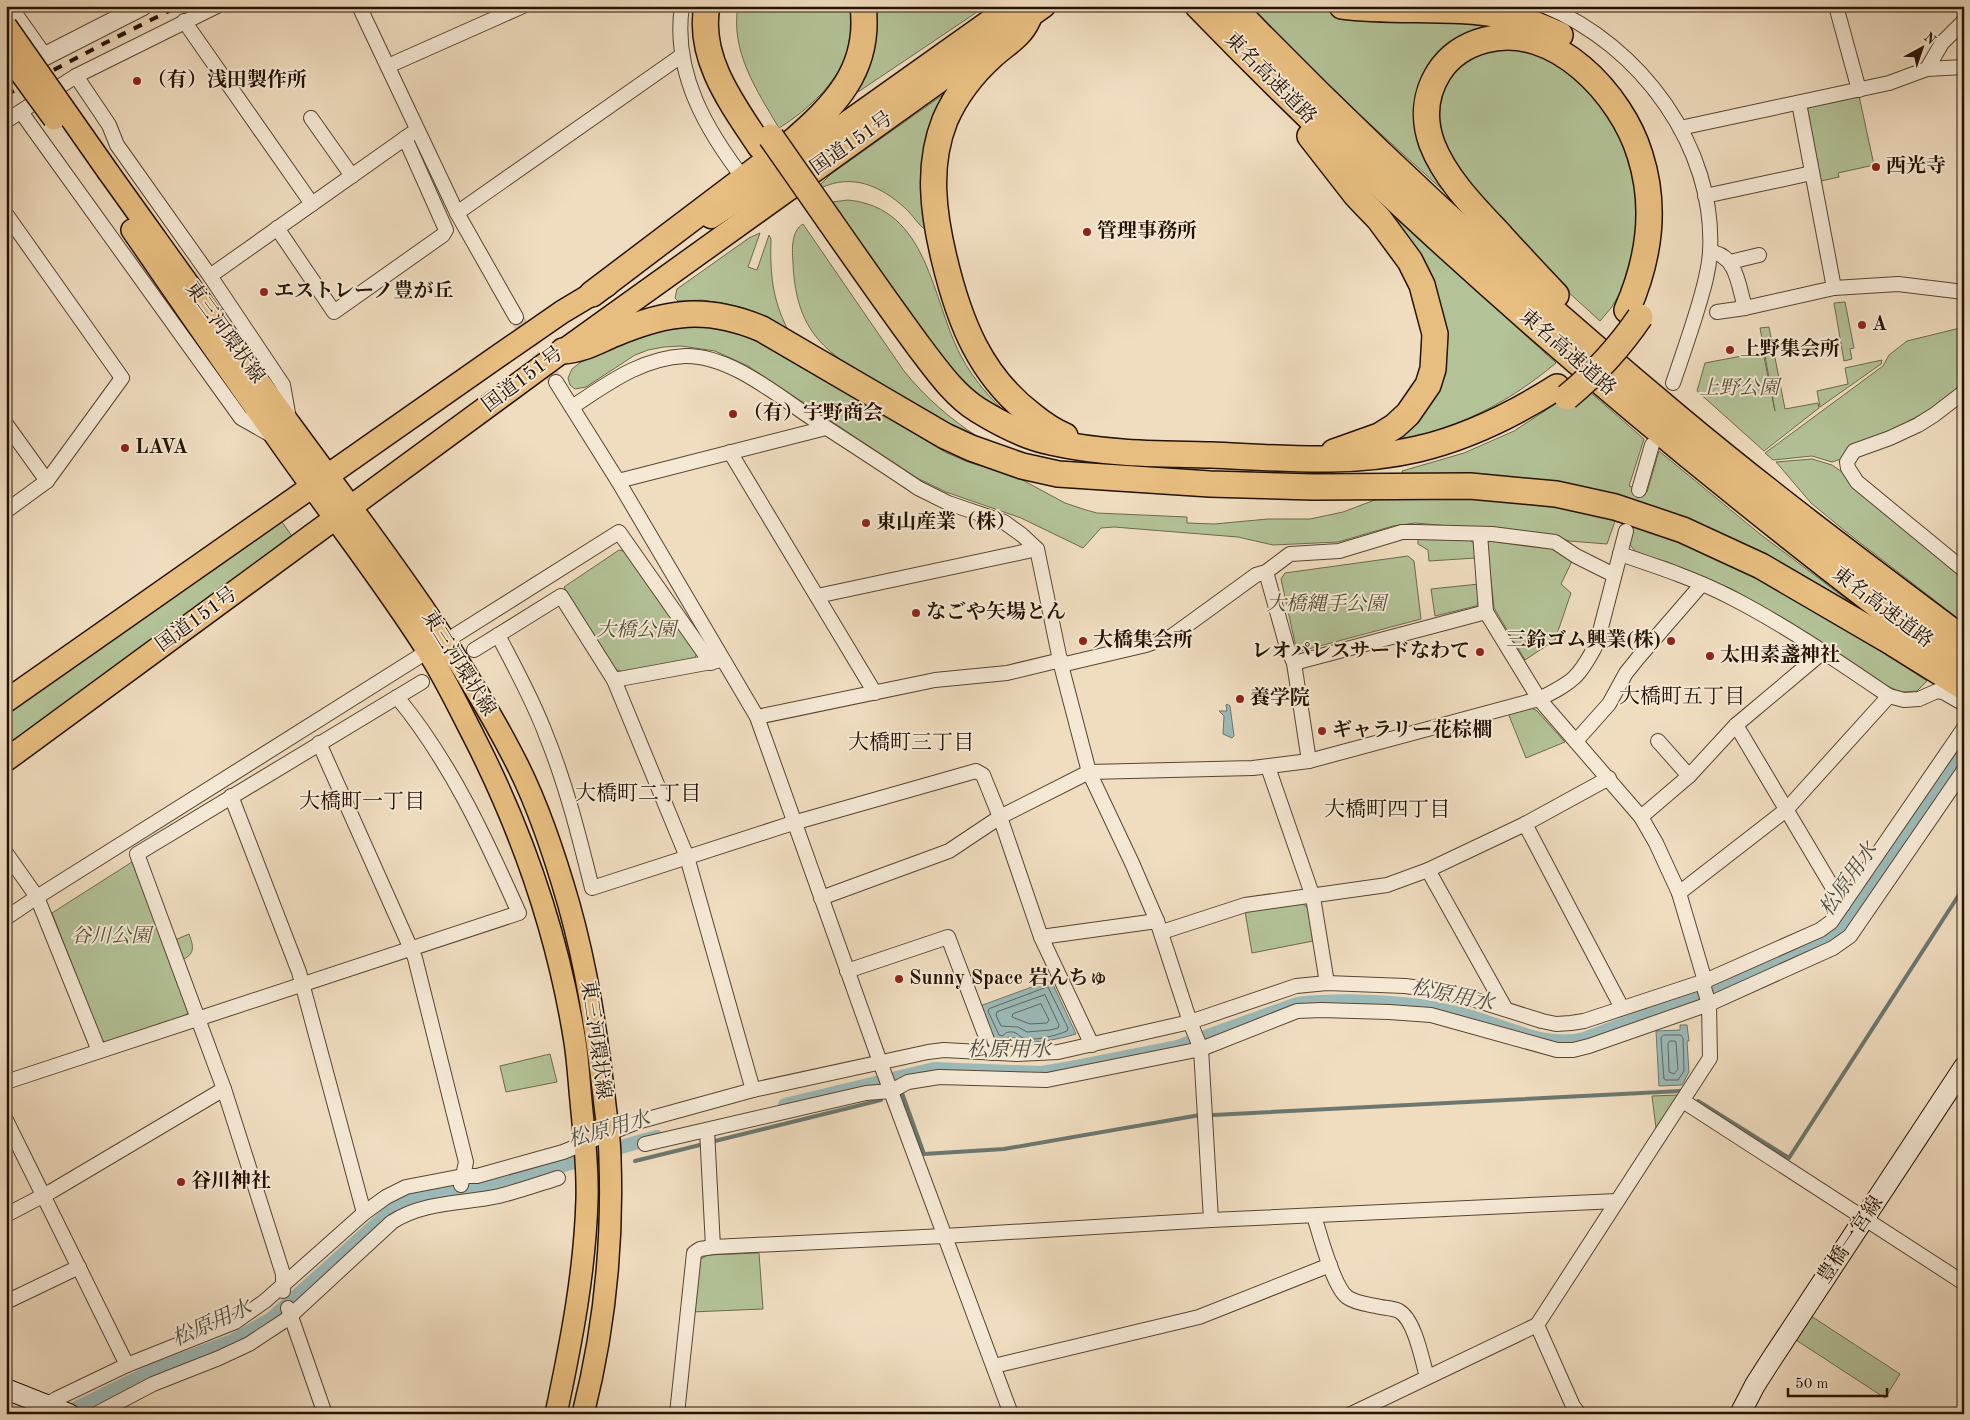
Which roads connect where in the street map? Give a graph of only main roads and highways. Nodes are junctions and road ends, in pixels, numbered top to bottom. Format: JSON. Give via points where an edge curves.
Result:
{"nodes":[{"id":1,"x":707,"y":6,"type":"edge"},
{"id":2,"x":722,"y":6,"type":"edge"},
{"id":3,"x":863,"y":6,"type":"edge"},
{"id":4,"x":1198,"y":6,"type":"edge"},
{"id":5,"x":1232,"y":6,"type":"edge"},
{"id":6,"x":1342,"y":6,"type":"edge"},
{"id":7,"x":1028,"y":10,"type":"edge"},
{"id":8,"x":6,"y":26,"type":"edge"},
{"id":9,"x":1220,"y":28,"type":"junction"},
{"id":10,"x":6,"y":53,"type":"edge"},
{"id":11,"x":766,"y":141,"type":"junction"},
{"id":12,"x":103,"y":177,"type":"junction"},
{"id":13,"x":748,"y":185,"type":"junction"},
{"id":14,"x":824,"y":223,"type":"junction"},
{"id":15,"x":592,"y":294,"type":"joint"},
{"id":16,"x":1634,"y":314,"type":"junction"},
{"id":17,"x":563,"y":351,"type":"junction"},
{"id":18,"x":1562,"y":392,"type":"junction"},
{"id":19,"x":1677,"y":417,"type":"junction"},
{"id":20,"x":1098,"y":449,"type":"junction"},
{"id":21,"x":1320,"y":458,"type":"junction"},
{"id":22,"x":1110,"y":478,"type":"junction"},
{"id":23,"x":320,"y":480,"type":"junction"},
{"id":24,"x":1334,"y":486,"type":"junction"},
{"id":25,"x":344,"y":512,"type":"junction"},
{"id":26,"x":437,"y":646,"type":"junction"},
{"id":27,"x":1945,"y":646,"type":"edge"},
{"id":28,"x":1964,"y":670,"type":"edge"},
{"id":29,"x":1964,"y":686,"type":"edge"},
{"id":30,"x":6,"y":701,"type":"edge"},
{"id":31,"x":6,"y":760,"type":"edge"},
{"id":32,"x":1964,"y":1067,"type":"edge"},
{"id":33,"x":6,"y":1389,"type":"edge"},
{"id":34,"x":51,"y":1410,"type":"edge"},
{"id":35,"x":556,"y":1414,"type":"edge"},
{"id":36,"x":583,"y":1414,"type":"edge"},
{"id":37,"x":1740,"y":1414,"type":"edge"}],
"edges":[{"from":1,"to":11,"type":"highway","via":[[709,48],[716,73],[739,114]]},
{"from":2,"to":11,"type":"highway","via":[[721,35],[731,73]]},
{"from":3,"to":13,"type":"highway","via":[[862,48],[848,83],[817,120]]},
{"from":4,"to":9,"type":"highway","name":"東名高速道路"},
{"from":5,"to":19,"type":"highway","name":"東名高速道路","via":[[1459,228]]},
{"from":6,"to":16,"type":"highway","via":[[1470,11],[1507,16],[1534,24],[1570,41],[1611,76],[1650,136],[1663,183],[1663,250],[1655,282]]},
{"from":7,"to":13,"type":"highway","name":"国道151号"},
{"from":7,"to":17,"type":"highway","name":"国道151号"},
{"from":7,"to":20,"type":"highway","via":[[1023,31],[970,78],[953,104],[935,156],[932,177],[934,206],[948,278],[963,325],[982,361],[1020,406],[1048,427]]},
{"from":8,"to":12,"type":"main road","name":"東三河環状線","bridge":true},
{"from":9,"to":21,"type":"highway","via":[[1379,219],[1410,261],[1422,285],[1435,334],[1433,369],[1428,386],[1408,414],[1379,436]]},
{"from":9,"to":27,"type":"highway","name":"東名高速道路","via":[[1348,155],[1535,327],[1818,560]]},
{"from":10,"to":12,"type":"main road","name":"東三河環状線","bridge":true},
{"from":11,"to":14,"type":"highway","bridge":true},
{"from":12,"to":23,"type":"main road","name":"東三河環状線"},
{"from":13,"to":15,"type":"highway"},
{"from":14,"to":20,"type":"highway","via":[[935,367],[976,409],[1010,427],[1050,442]]},
{"from":14,"to":22,"type":"highway","via":[[903,344],[946,398],[980,424],[1011,441]]},
{"from":15,"to":23,"type":"highway","name":"国道151号"},
{"from":16,"to":18,"type":"highway","via":[[1575,373]]},
{"from":16,"to":19,"type":"highway","via":[[1650,220],[1644,169],[1625,119],[1596,81],[1571,60],[1547,46],[1525,39],[1501,37],[1466,47],[1442,67],[1427,98],[1428,128],[1440,158],[1470,202],[1556,295],[1644,373]]},
{"from":17,"to":22,"type":"highway","via":[[576,350],[646,320],[674,314],[736,320],[762,329],[971,448],[1022,466],[1058,474]]},
{"from":17,"to":25,"type":"highway","name":"国道151号"},
{"from":18,"to":21,"type":"highway","via":[[1463,436],[1418,449],[1367,458]]},
{"from":18,"to":24,"type":"highway","via":[[1531,421],[1494,440],[1425,464]]},
{"from":19,"to":27,"type":"highway","name":"東名高速道路","via":[[1814,526]]},
{"from":20,"to":21,"type":"highway","via":[[1126,453]]},
{"from":22,"to":24,"type":"highway"},
{"from":23,"to":25,"type":"main road","name":"東三河環状線"},
{"from":23,"to":30,"type":"highway","name":"国道151号"},
{"from":24,"to":27,"type":"highway","via":[[1470,486],[1556,494],[1615,507],[1683,530]]},
{"from":25,"to":26,"type":"main road","name":"東三河環状線"},
{"from":25,"to":31,"type":"highway","name":"国道151号"},
{"from":26,"to":35,"type":"main road","name":"東三河環状線","via":[[454,696],[520,836],[559,964],[575,1043],[587,1197],[574,1331]]},
{"from":26,"to":36,"type":"main road","name":"東三河環状線","via":[[478,692],[518,765],[554,853],[580,944],[596,1028],[609,1144],[611,1209],[604,1300]]},
{"from":27,"to":28,"type":"highway","name":"東名高速道路"},
{"from":27,"to":29,"type":"highway"},
{"from":32,"to":37,"type":"main road","name":"豊橋一宮線","via":[[1766,1368]]},
{"from":33,"to":34,"type":"main road"}]}
